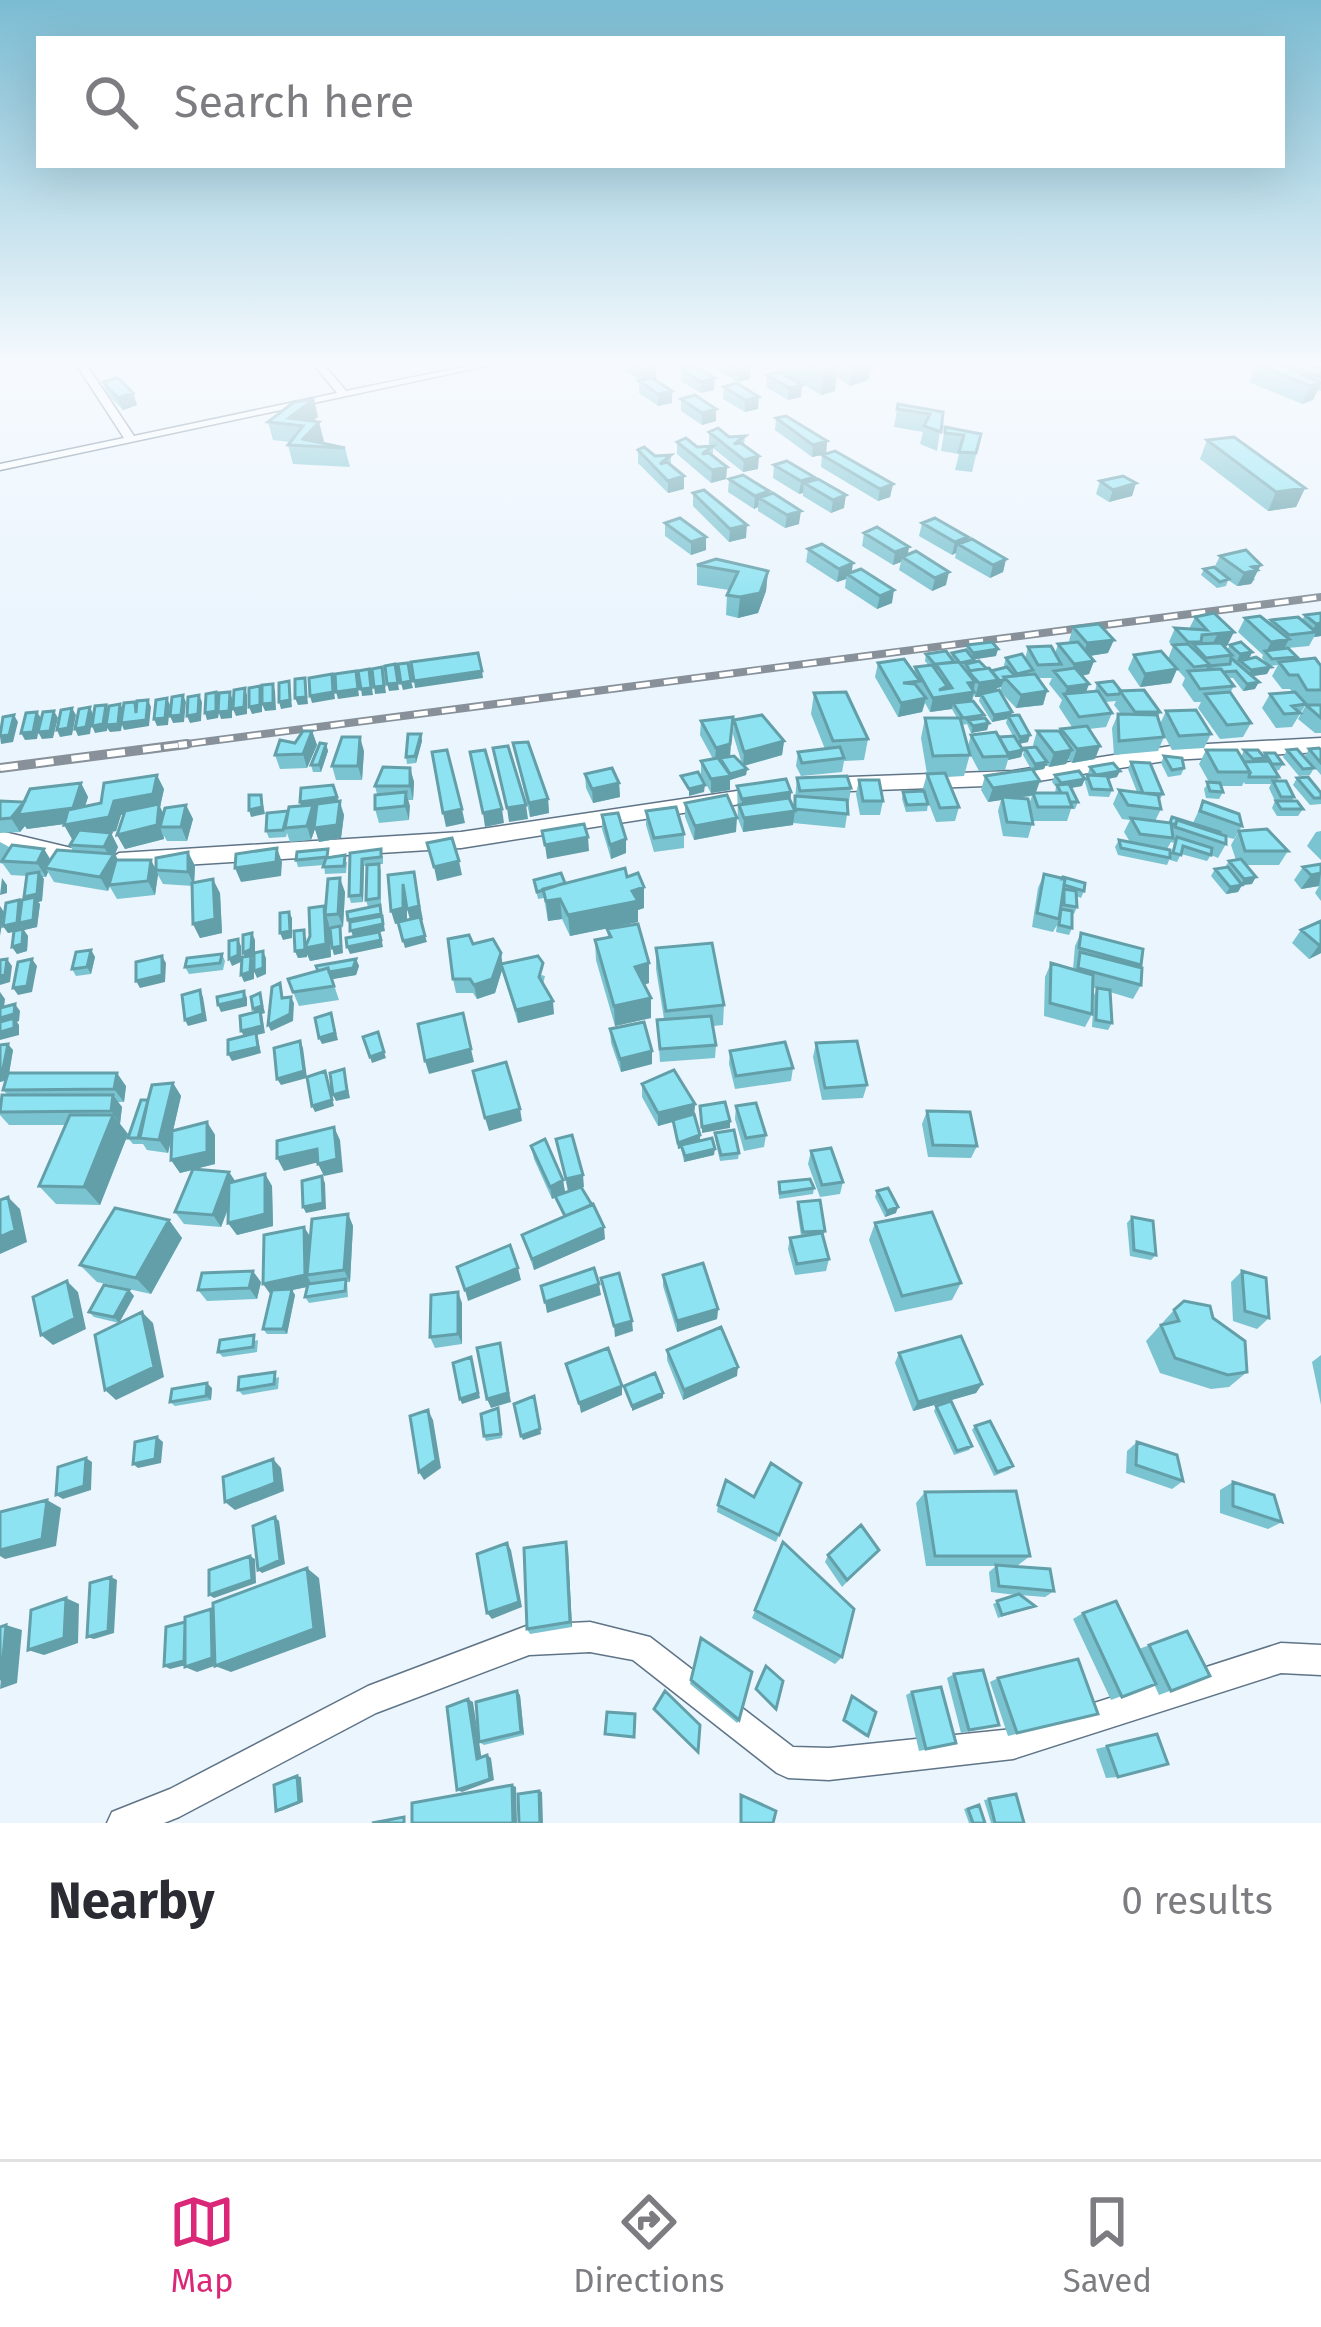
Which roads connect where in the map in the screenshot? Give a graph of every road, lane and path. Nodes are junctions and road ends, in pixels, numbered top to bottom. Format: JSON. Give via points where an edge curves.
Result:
{"nodes":[{"id":1,"x":94,"y":446,"type":"edge"},
{"id":2,"x":0,"y":467,"type":"edge"},
{"id":3,"x":1321,"y":745,"type":"edge"},
{"id":4,"x":0,"y":839,"type":"edge"},
{"id":5,"x":1321,"y":1660,"type":"edge"},
{"id":6,"x":123,"y":1823,"type":"edge"}],
"edges":[{"from":1,"to":2,"type":"street"},
{"from":3,"to":4,"type":"street","via":[[1171,753],[1013,778],[813,785],[412,845],[112,861]]},
{"from":5,"to":6,"type":"street","via":[[1281,1658],[1012,1744],[829,1764],[788,1762],[640,1646],[590,1637],[530,1640],[368,1701]]}]}
